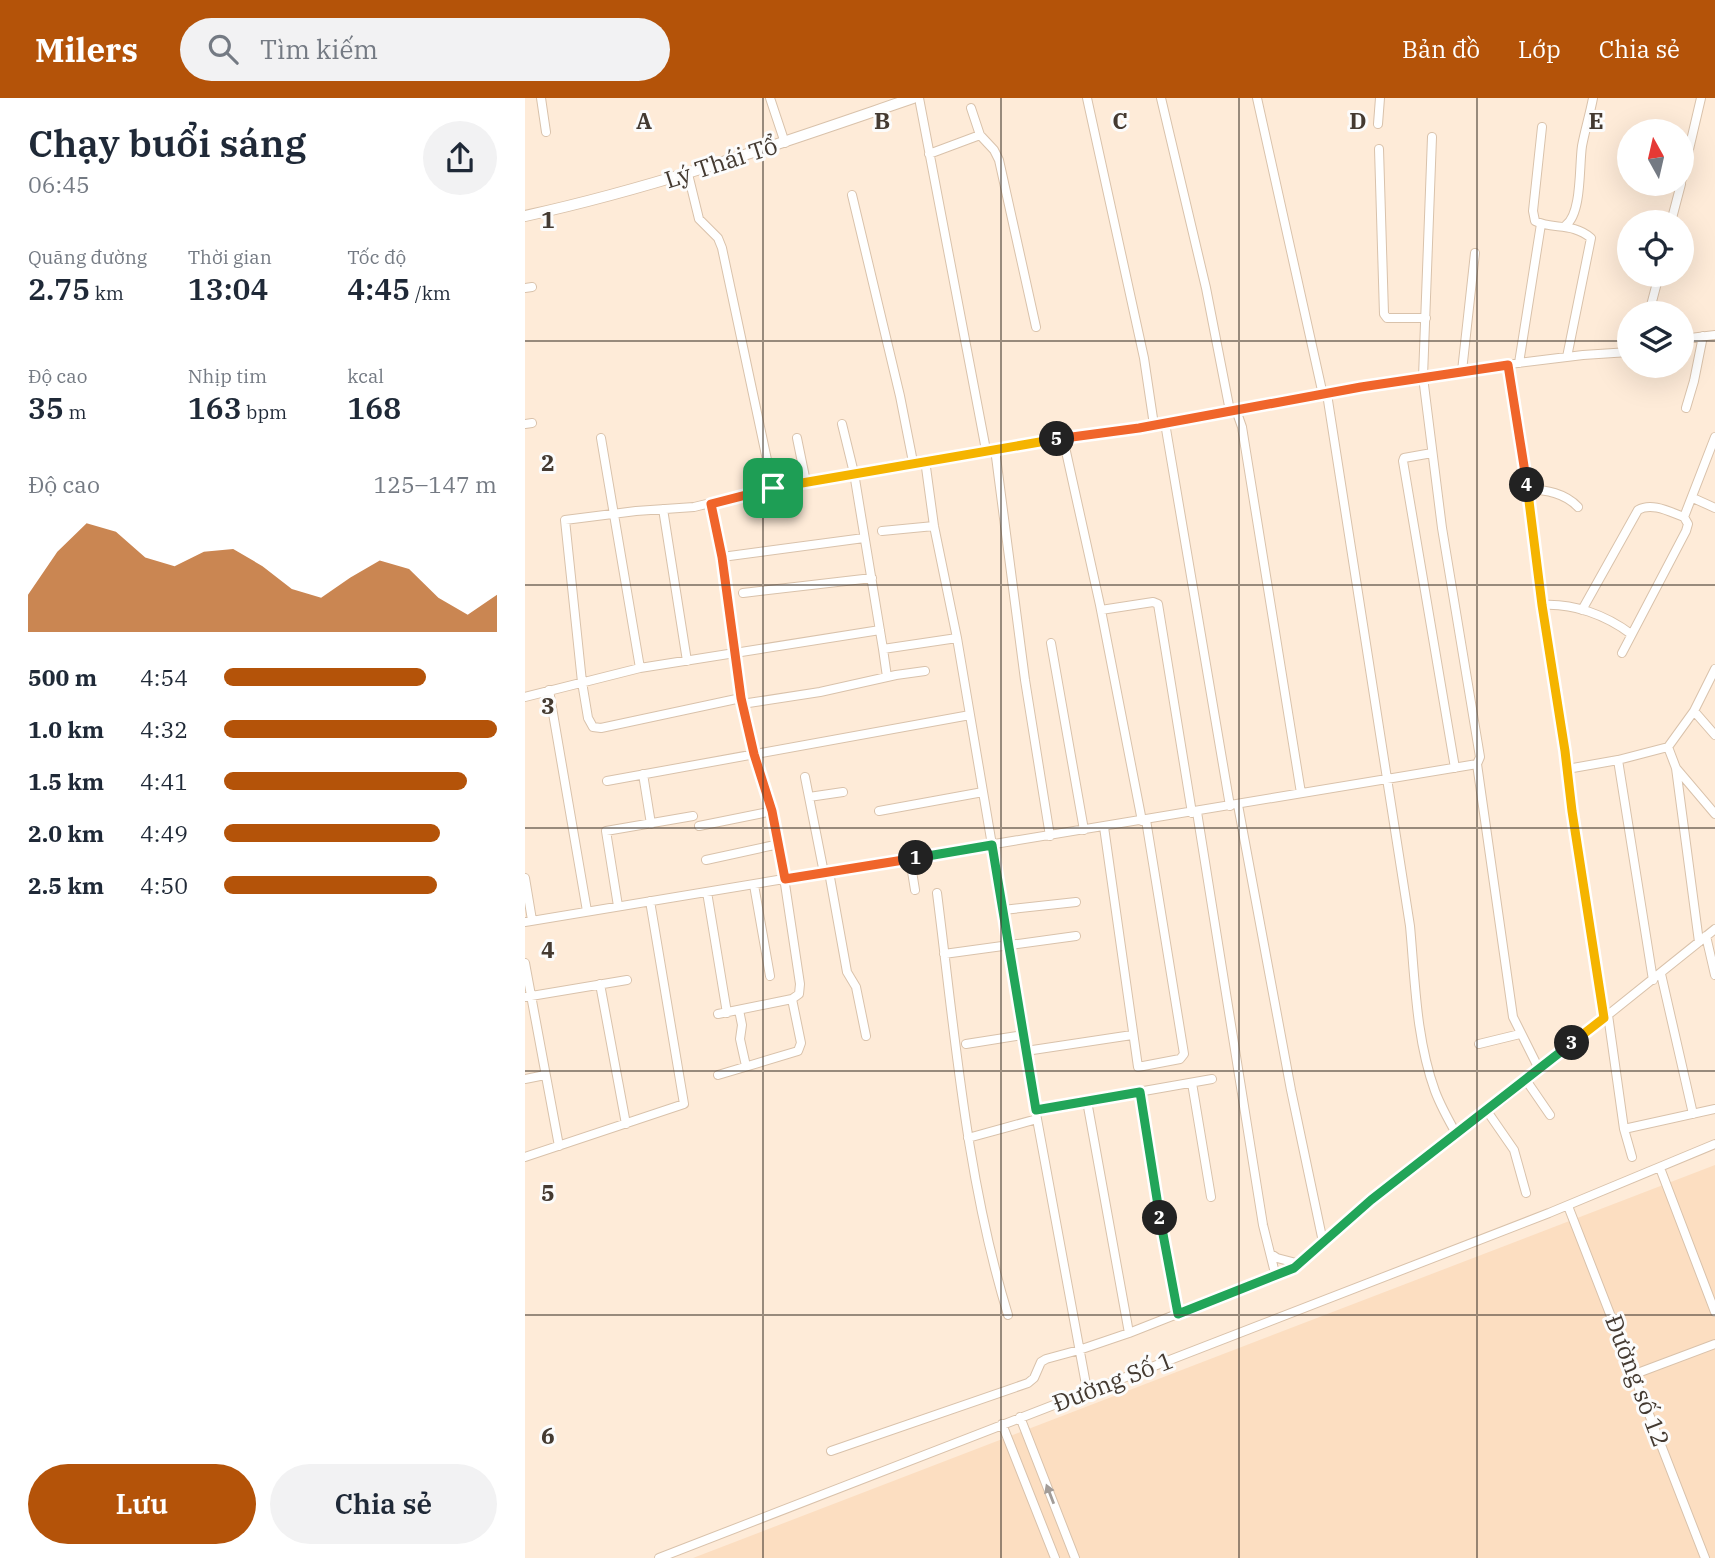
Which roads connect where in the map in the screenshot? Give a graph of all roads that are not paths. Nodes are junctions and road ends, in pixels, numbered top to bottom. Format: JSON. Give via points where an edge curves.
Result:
{"nodes":[{"id":1,"x":541,"y":98,"type":"edge"},
{"id":2,"x":770,"y":98,"type":"edge"},
{"id":3,"x":913,"y":98,"type":"edge"},
{"id":4,"x":919,"y":98,"type":"edge"},
{"id":5,"x":1087,"y":98,"type":"edge"},
{"id":6,"x":1161,"y":98,"type":"edge"},
{"id":7,"x":1257,"y":98,"type":"edge"},
{"id":8,"x":1380,"y":98,"type":"edge"},
{"id":9,"x":1593,"y":98,"type":"edge"},
{"id":10,"x":1701,"y":98,"type":"edge"},
{"id":11,"x":888,"y":102,"type":"edge"},
{"id":12,"x":971,"y":108,"type":"dead end"},
{"id":13,"x":1378,"y":124,"type":"dead end"},
{"id":14,"x":1542,"y":127,"type":"dead end"},
{"id":15,"x":1694,"y":127,"type":"edge"},
{"id":16,"x":546,"y":132,"type":"dead end"},
{"id":17,"x":980,"y":135,"type":"junction"},
{"id":18,"x":1432,"y":137,"type":"dead end"},
{"id":19,"x":785,"y":143,"type":"junction"},
{"id":20,"x":1378,"y":149,"type":"dead end"},
{"id":21,"x":929,"y":153,"type":"junction"},
{"id":22,"x":688,"y":174,"type":"junction"},
{"id":23,"x":852,"y":195,"type":"dead end"},
{"id":24,"x":525,"y":216,"type":"edge"},
{"id":25,"x":1541,"y":224,"type":"junction"},
{"id":26,"x":1566,"y":225,"type":"junction"},
{"id":27,"x":1475,"y":253,"type":"dead end"},
{"id":28,"x":1426,"y":318,"type":"junction"},
{"id":29,"x":1036,"y":327,"type":"dead end"},
{"id":30,"x":1715,"y":335,"type":"edge"},
{"id":31,"x":1703,"y":336,"type":"junction"},
{"id":32,"x":1694,"y":337,"type":"edge"},
{"id":33,"x":1617,"y":353,"type":"edge"},
{"id":34,"x":1567,"y":357,"type":"junction"},
{"id":35,"x":1519,"y":363,"type":"junction"},
{"id":36,"x":1508,"y":365,"type":"junction"},
{"id":37,"x":1462,"y":371,"type":"junction"},
{"id":38,"x":1423,"y":377,"type":"junction"},
{"id":39,"x":1325,"y":394,"type":"junction"},
{"id":40,"x":1686,"y":408,"type":"dead end"},
{"id":41,"x":1233,"y":410,"type":"junction"},
{"id":42,"x":1165,"y":423,"type":"junction"},
{"id":43,"x":842,"y":424,"type":"dead end"},
{"id":44,"x":1154,"y":425,"type":"junction"},
{"id":45,"x":1715,"y":437,"type":"edge"},
{"id":46,"x":601,"y":438,"type":"dead end"},
{"id":47,"x":797,"y":438,"type":"dead end"},
{"id":48,"x":1063,"y":438,"type":"junction"},
{"id":49,"x":990,"y":449,"type":"junction"},
{"id":50,"x":1433,"y":453,"type":"junction"},
{"id":51,"x":925,"y":460,"type":"junction"},
{"id":52,"x":913,"y":462,"type":"junction"},
{"id":53,"x":854,"y":473,"type":"junction"},
{"id":54,"x":806,"y":482,"type":"junction"},
{"id":55,"x":773,"y":488,"type":"junction"},
{"id":56,"x":1528,"y":489,"type":"junction"},
{"id":57,"x":1693,"y":498,"type":"junction"},
{"id":58,"x":711,"y":504,"type":"junction"},
{"id":59,"x":1579,"y":507,"type":"dead end"},
{"id":60,"x":1715,"y":508,"type":"edge"},
{"id":61,"x":663,"y":509,"type":"junction"},
{"id":62,"x":615,"y":513,"type":"junction"},
{"id":63,"x":1684,"y":517,"type":"junction"},
{"id":64,"x":934,"y":526,"type":"junction"},
{"id":65,"x":882,"y":531,"type":"dead end"},
{"id":66,"x":864,"y":538,"type":"junction"},
{"id":67,"x":722,"y":557,"type":"junction"},
{"id":68,"x":872,"y":578,"type":"junction"},
{"id":69,"x":743,"y":593,"type":"dead end"},
{"id":70,"x":1542,"y":605,"type":"junction"},
{"id":71,"x":1101,"y":610,"type":"junction"},
{"id":72,"x":1582,"y":610,"type":"junction"},
{"id":73,"x":880,"y":629,"type":"junction"},
{"id":74,"x":1631,"y":634,"type":"junction"},
{"id":75,"x":957,"y":638,"type":"junction"},
{"id":76,"x":1051,"y":643,"type":"dead end"},
{"id":77,"x":883,"y":649,"type":"junction"},
{"id":78,"x":735,"y":653,"type":"junction"},
{"id":79,"x":1622,"y":653,"type":"dead end"},
{"id":80,"x":687,"y":661,"type":"junction"},
{"id":81,"x":640,"y":668,"type":"junction"},
{"id":82,"x":1715,"y":669,"type":"edge"},
{"id":83,"x":925,"y":671,"type":"dead end"},
{"id":84,"x":887,"y":677,"type":"junction"},
{"id":85,"x":582,"y":682,"type":"junction"},
{"id":86,"x":549,"y":690,"type":"junction"},
{"id":87,"x":525,"y":697,"type":"edge"},
{"id":88,"x":741,"y":701,"type":"junction"},
{"id":89,"x":1693,"y":711,"type":"junction"},
{"id":90,"x":970,"y":715,"type":"junction"},
{"id":91,"x":1715,"y":735,"type":"edge"},
{"id":92,"x":1668,"y":747,"type":"junction"},
{"id":93,"x":754,"y":754,"type":"junction"},
{"id":94,"x":1618,"y":760,"type":"junction"},
{"id":95,"x":1477,"y":764,"type":"junction"},
{"id":96,"x":1455,"y":768,"type":"junction"},
{"id":97,"x":1676,"y":768,"type":"junction"},
{"id":98,"x":1567,"y":769,"type":"junction"},
{"id":99,"x":643,"y":775,"type":"junction"},
{"id":100,"x":805,"y":777,"type":"dead end"},
{"id":101,"x":1386,"y":779,"type":"junction"},
{"id":102,"x":607,"y":781,"type":"dead end"},
{"id":103,"x":843,"y":792,"type":"dead end"},
{"id":104,"x":983,"y":792,"type":"junction"},
{"id":105,"x":1301,"y":793,"type":"junction"},
{"id":106,"x":809,"y":797,"type":"junction"},
{"id":107,"x":1234,"y":806,"type":"junction"},
{"id":108,"x":772,"y":811,"type":"junction"},
{"id":109,"x":880,"y":811,"type":"dead end"},
{"id":110,"x":1194,"y":812,"type":"junction"},
{"id":111,"x":1715,"y":814,"type":"edge"},
{"id":112,"x":693,"y":817,"type":"dead end"},
{"id":113,"x":1144,"y":820,"type":"junction"},
{"id":114,"x":651,"y":824,"type":"junction"},
{"id":115,"x":699,"y":826,"type":"dead end"},
{"id":116,"x":1104,"y":827,"type":"junction"},
{"id":117,"x":1084,"y":830,"type":"junction"},
{"id":118,"x":1050,"y":836,"type":"junction"},
{"id":119,"x":779,"y":844,"type":"junction"},
{"id":120,"x":992,"y":845,"type":"junction"},
{"id":121,"x":910,"y":859,"type":"junction"},
{"id":122,"x":706,"y":860,"type":"dead end"},
{"id":123,"x":826,"y":873,"type":"junction"},
{"id":124,"x":525,"y":878,"type":"edge"},
{"id":125,"x":785,"y":879,"type":"junction"},
{"id":126,"x":754,"y":884,"type":"junction"},
{"id":127,"x":915,"y":890,"type":"dead end"},
{"id":128,"x":707,"y":892,"type":"junction"},
{"id":129,"x":937,"y":893,"type":"dead end"},
{"id":130,"x":650,"y":901,"type":"junction"},
{"id":131,"x":1076,"y":902,"type":"dead end"},
{"id":132,"x":618,"y":906,"type":"junction"},
{"id":133,"x":1003,"y":910,"type":"junction"},
{"id":134,"x":587,"y":911,"type":"junction"},
{"id":135,"x":529,"y":921,"type":"edge"},
{"id":136,"x":1715,"y":929,"type":"edge"},
{"id":137,"x":1076,"y":936,"type":"dead end"},
{"id":138,"x":1703,"y":939,"type":"junction"},
{"id":139,"x":1009,"y":945,"type":"junction"},
{"id":140,"x":944,"y":954,"type":"junction"},
{"id":141,"x":525,"y":962,"type":"edge"},
{"id":142,"x":1661,"y":974,"type":"junction"},
{"id":143,"x":1715,"y":975,"type":"edge"},
{"id":144,"x":770,"y":976,"type":"dead end"},
{"id":145,"x":627,"y":979,"type":"dead end"},
{"id":146,"x":1653,"y":980,"type":"junction"},
{"id":147,"x":600,"y":984,"type":"junction"},
{"id":148,"x":528,"y":997,"type":"edge"},
{"id":149,"x":792,"y":999,"type":"junction"},
{"id":150,"x":739,"y":1010,"type":"junction"},
{"id":151,"x":1606,"y":1016,"type":"junction"},
{"id":152,"x":1520,"y":1034,"type":"junction"},
{"id":153,"x":1023,"y":1035,"type":"junction"},
{"id":154,"x":1132,"y":1035,"type":"junction"},
{"id":155,"x":866,"y":1036,"type":"dead end"},
{"id":156,"x":966,"y":1044,"type":"dead end"},
{"id":157,"x":1479,"y":1044,"type":"dead end"},
{"id":158,"x":1026,"y":1051,"type":"junction"},
{"id":159,"x":746,"y":1066,"type":"junction"},
{"id":160,"x":1539,"y":1069,"type":"junction"},
{"id":161,"x":718,"y":1074,"type":"dead end"},
{"id":162,"x":545,"y":1075,"type":"junction"},
{"id":163,"x":525,"y":1079,"type":"edge"},
{"id":164,"x":1212,"y":1079,"type":"dead end"},
{"id":165,"x":1526,"y":1080,"type":"junction"},
{"id":166,"x":1192,"y":1083,"type":"junction"},
{"id":167,"x":1140,"y":1092,"type":"junction"},
{"id":168,"x":1087,"y":1101,"type":"junction"},
{"id":169,"x":1715,"y":1109,"type":"edge"},
{"id":170,"x":1487,"y":1111,"type":"junction"},
{"id":171,"x":1693,"y":1114,"type":"junction"},
{"id":172,"x":1037,"y":1115,"type":"junction"},
{"id":173,"x":1550,"y":1115,"type":"dead end"},
{"id":174,"x":626,"y":1124,"type":"junction"},
{"id":175,"x":1624,"y":1129,"type":"junction"},
{"id":176,"x":1457,"y":1135,"type":"junction"},
{"id":177,"x":968,"y":1138,"type":"junction"},
{"id":178,"x":1715,"y":1144,"type":"edge"},
{"id":179,"x":558,"y":1146,"type":"junction"},
{"id":180,"x":525,"y":1157,"type":"edge"},
{"id":181,"x":1632,"y":1157,"type":"dead end"},
{"id":182,"x":1660,"y":1168,"type":"junction"},
{"id":183,"x":1526,"y":1193,"type":"dead end"},
{"id":184,"x":1211,"y":1197,"type":"dead end"},
{"id":185,"x":1568,"y":1206,"type":"junction"},
{"id":186,"x":1323,"y":1242,"type":"junction"},
{"id":187,"x":1271,"y":1254,"type":"junction"},
{"id":188,"x":1300,"y":1264,"type":"junction"},
{"id":189,"x":1276,"y":1277,"type":"junction"},
{"id":190,"x":1715,"y":1312,"type":"edge"},
{"id":191,"x":1178,"y":1314,"type":"junction"},
{"id":192,"x":1008,"y":1315,"type":"dead end"},
{"id":193,"x":1129,"y":1333,"type":"junction"},
{"id":194,"x":1715,"y":1344,"type":"edge"},
{"id":195,"x":1079,"y":1350,"type":"junction"},
{"id":196,"x":1635,"y":1374,"type":"junction"},
{"id":197,"x":1087,"y":1390,"type":"junction"},
{"id":198,"x":1020,"y":1417,"type":"junction"},
{"id":199,"x":1002,"y":1424,"type":"junction"},
{"id":200,"x":831,"y":1451,"type":"dead end"},
{"id":201,"x":659,"y":1558,"type":"edge"},
{"id":202,"x":1055,"y":1558,"type":"edge"},
{"id":203,"x":1075,"y":1558,"type":"edge"},
{"id":204,"x":1705,"y":1558,"type":"edge"}],
"edges":[{"from":1,"to":16,"type":"street"},
{"from":2,"to":19,"type":"street"},
{"from":3,"to":11,"type":"main road","name":"Lý Thái Tổ"},
{"from":4,"to":21,"type":"street"},
{"from":5,"to":44,"type":"street"},
{"from":6,"to":41,"type":"street"},
{"from":7,"to":39,"type":"street"},
{"from":8,"to":13,"type":"street"},
{"from":9,"to":26,"type":"street","via":[[1576,204]]},
{"from":10,"to":15,"type":"street"},
{"from":11,"to":19,"type":"main road","name":"Lý Thái Tổ"},
{"from":12,"to":17,"type":"street"},
{"from":14,"to":25,"type":"street","via":[[1533,211],[1535,221]]},
{"from":17,"to":21,"type":"street"},
{"from":17,"to":29,"type":"street","via":[[999,160]]},
{"from":18,"to":28,"type":"street"},
{"from":19,"to":22,"type":"main road","name":"Lý Thái Tổ"},
{"from":20,"to":28,"type":"street","via":[[1384,314],[1387,318]]},
{"from":21,"to":49,"type":"street"},
{"from":22,"to":24,"type":"main road","name":"Lý Thái Tổ"},
{"from":22,"to":55,"type":"street","via":[[699,219],[722,248]]},
{"from":23,"to":52,"type":"street"},
{"from":25,"to":26,"type":"street"},
{"from":25,"to":35,"type":"street"},
{"from":26,"to":34,"type":"street","via":[[1588,234],[1592,244]]},
{"from":27,"to":37,"type":"street"},
{"from":28,"to":38,"type":"street"},
{"from":30,"to":31,"type":"street"},
{"from":31,"to":32,"type":"street"},
{"from":31,"to":40,"type":"street"},
{"from":33,"to":34,"type":"street"},
{"from":34,"to":35,"type":"street"},
{"from":35,"to":36,"type":"street"},
{"from":36,"to":37,"type":"street"},
{"from":36,"to":56,"type":"street"},
{"from":37,"to":38,"type":"street"},
{"from":38,"to":39,"type":"street"},
{"from":38,"to":50,"type":"street"},
{"from":39,"to":41,"type":"street"},
{"from":39,"to":101,"type":"street"},
{"from":41,"to":42,"type":"street"},
{"from":41,"to":105,"type":"street","via":[[1242,427]]},
{"from":42,"to":44,"type":"street"},
{"from":42,"to":107,"type":"street"},
{"from":43,"to":53,"type":"street"},
{"from":44,"to":48,"type":"street"},
{"from":45,"to":57,"type":"street"},
{"from":46,"to":62,"type":"street"},
{"from":47,"to":54,"type":"street"},
{"from":48,"to":49,"type":"street"},
{"from":48,"to":71,"type":"street"},
{"from":49,"to":51,"type":"street"},
{"from":49,"to":118,"type":"street"},
{"from":50,"to":95,"type":"street","via":[[1480,757]]},
{"from":50,"to":96,"type":"street","via":[[1403,461]]},
{"from":51,"to":52,"type":"street"},
{"from":51,"to":64,"type":"street"},
{"from":52,"to":53,"type":"street"},
{"from":53,"to":54,"type":"street"},
{"from":53,"to":66,"type":"street"},
{"from":54,"to":55,"type":"street"},
{"from":55,"to":58,"type":"street"},
{"from":56,"to":59,"type":"street","via":[[1551,492]]},
{"from":56,"to":70,"type":"street"},
{"from":57,"to":60,"type":"street"},
{"from":57,"to":63,"type":"street"},
{"from":58,"to":61,"type":"street"},
{"from":58,"to":67,"type":"street"},
{"from":61,"to":62,"type":"street"},
{"from":61,"to":80,"type":"street"},
{"from":62,"to":81,"type":"street"},
{"from":62,"to":85,"type":"street","via":[[565,520]]},
{"from":63,"to":72,"type":"street","via":[[1653,507],[1638,510]]},
{"from":63,"to":74,"type":"street","via":[[1686,531]]},
{"from":64,"to":65,"type":"street"},
{"from":64,"to":75,"type":"street"},
{"from":66,"to":67,"type":"street"},
{"from":66,"to":68,"type":"street"},
{"from":67,"to":78,"type":"street"},
{"from":68,"to":69,"type":"street"},
{"from":68,"to":73,"type":"street"},
{"from":70,"to":72,"type":"street"},
{"from":70,"to":98,"type":"street"},
{"from":71,"to":110,"type":"street","via":[[1158,604]]},
{"from":71,"to":113,"type":"street"},
{"from":72,"to":74,"type":"street"},
{"from":73,"to":77,"type":"street"},
{"from":73,"to":78,"type":"street"},
{"from":74,"to":79,"type":"street"},
{"from":75,"to":77,"type":"street"},
{"from":75,"to":90,"type":"street"},
{"from":76,"to":117,"type":"street"},
{"from":77,"to":84,"type":"street"},
{"from":78,"to":80,"type":"street"},
{"from":78,"to":88,"type":"street"},
{"from":80,"to":81,"type":"street"},
{"from":81,"to":85,"type":"street"},
{"from":82,"to":89,"type":"street"},
{"from":83,"to":84,"type":"street"},
{"from":84,"to":88,"type":"street","via":[[820,692]]},
{"from":85,"to":86,"type":"street"},
{"from":85,"to":88,"type":"street","via":[[588,718],[593,727],[601,728]]},
{"from":86,"to":87,"type":"street"},
{"from":86,"to":134,"type":"street"},
{"from":88,"to":93,"type":"street"},
{"from":89,"to":91,"type":"street"},
{"from":89,"to":92,"type":"street"},
{"from":90,"to":93,"type":"street"},
{"from":90,"to":104,"type":"street"},
{"from":92,"to":94,"type":"street"},
{"from":92,"to":97,"type":"street"},
{"from":93,"to":99,"type":"street"},
{"from":93,"to":108,"type":"street"},
{"from":94,"to":98,"type":"street"},
{"from":94,"to":146,"type":"street"},
{"from":95,"to":96,"type":"street"},
{"from":95,"to":152,"type":"street","via":[[1513,1017]]},
{"from":96,"to":101,"type":"street"},
{"from":97,"to":111,"type":"street"},
{"from":97,"to":138,"type":"street"},
{"from":98,"to":151,"type":"street"},
{"from":99,"to":102,"type":"street"},
{"from":99,"to":114,"type":"street"},
{"from":100,"to":106,"type":"street"},
{"from":101,"to":105,"type":"street"},
{"from":101,"to":176,"type":"street","via":[[1427,1064],[1438,1100]]},
{"from":103,"to":106,"type":"street"},
{"from":104,"to":109,"type":"street"},
{"from":104,"to":120,"type":"street"},
{"from":105,"to":107,"type":"street"},
{"from":106,"to":123,"type":"street"},
{"from":107,"to":110,"type":"street"},
{"from":107,"to":186,"type":"street"},
{"from":108,"to":115,"type":"street"},
{"from":108,"to":119,"type":"street"},
{"from":110,"to":113,"type":"street"},
{"from":110,"to":187,"type":"street"},
{"from":112,"to":114,"type":"street"},
{"from":113,"to":116,"type":"street"},
{"from":113,"to":154,"type":"street","via":[[1184,1056],[1138,1067]]},
{"from":114,"to":132,"type":"street","via":[[606,831]]},
{"from":116,"to":117,"type":"street"},
{"from":116,"to":154,"type":"street"},
{"from":117,"to":118,"type":"street"},
{"from":118,"to":120,"type":"street"},
{"from":119,"to":122,"type":"street"},
{"from":119,"to":125,"type":"street"},
{"from":120,"to":121,"type":"street"},
{"from":120,"to":133,"type":"street"},
{"from":121,"to":123,"type":"street"},
{"from":121,"to":127,"type":"street"},
{"from":123,"to":125,"type":"street"},
{"from":123,"to":155,"type":"street"},
{"from":124,"to":135,"type":"street"},
{"from":125,"to":126,"type":"street"},
{"from":125,"to":149,"type":"street","via":[[800,984],[799,994]]},
{"from":126,"to":128,"type":"street"},
{"from":126,"to":144,"type":"street"},
{"from":128,"to":130,"type":"street"},
{"from":128,"to":150,"type":"street","via":[[722,1013]]},
{"from":129,"to":140,"type":"street"},
{"from":130,"to":132,"type":"street"},
{"from":130,"to":174,"type":"street","via":[[684,1104]]},
{"from":131,"to":133,"type":"street"},
{"from":132,"to":134,"type":"street"},
{"from":133,"to":139,"type":"street"},
{"from":134,"to":135,"type":"street"},
{"from":136,"to":138,"type":"street"},
{"from":137,"to":139,"type":"street"},
{"from":138,"to":142,"type":"street"},
{"from":138,"to":143,"type":"street"},
{"from":139,"to":140,"type":"street"},
{"from":139,"to":153,"type":"street"},
{"from":140,"to":177,"type":"street"},
{"from":141,"to":148,"type":"street"},
{"from":142,"to":146,"type":"street"},
{"from":142,"to":171,"type":"street"},
{"from":145,"to":147,"type":"street"},
{"from":146,"to":151,"type":"street"},
{"from":147,"to":148,"type":"street"},
{"from":147,"to":174,"type":"street"},
{"from":148,"to":162,"type":"street"},
{"from":149,"to":150,"type":"street"},
{"from":149,"to":159,"type":"street","via":[[801,1048]]},
{"from":150,"to":159,"type":"street"},
{"from":151,"to":160,"type":"street"},
{"from":151,"to":175,"type":"street"},
{"from":152,"to":157,"type":"street"},
{"from":152,"to":160,"type":"street"},
{"from":153,"to":156,"type":"street"},
{"from":153,"to":158,"type":"street"},
{"from":154,"to":158,"type":"street"},
{"from":158,"to":172,"type":"street"},
{"from":159,"to":161,"type":"street"},
{"from":160,"to":165,"type":"street"},
{"from":162,"to":163,"type":"street"},
{"from":162,"to":179,"type":"street"},
{"from":164,"to":166,"type":"street"},
{"from":165,"to":170,"type":"street"},
{"from":165,"to":173,"type":"street"},
{"from":166,"to":167,"type":"street"},
{"from":166,"to":184,"type":"street"},
{"from":167,"to":168,"type":"street"},
{"from":167,"to":191,"type":"street"},
{"from":168,"to":172,"type":"street"},
{"from":168,"to":193,"type":"street"},
{"from":169,"to":171,"type":"street"},
{"from":170,"to":176,"type":"street"},
{"from":170,"to":183,"type":"street","via":[[1514,1150]]},
{"from":171,"to":175,"type":"street"},
{"from":172,"to":177,"type":"street"},
{"from":172,"to":195,"type":"street"},
{"from":174,"to":179,"type":"street"},
{"from":175,"to":181,"type":"street"},
{"from":176,"to":186,"type":"street"},
{"from":177,"to":192,"type":"street","via":[[991,1260]]},
{"from":178,"to":182,"type":"street","name":"Đường Số 1"},
{"from":179,"to":180,"type":"street"},
{"from":182,"to":185,"type":"street","name":"Đường Số 1"},
{"from":182,"to":190,"type":"street"},
{"from":185,"to":196,"type":"street","name":"Đường số 12"},
{"from":185,"to":197,"type":"street","name":"Đường Số 1"},
{"from":186,"to":188,"type":"street"},
{"from":187,"to":188,"type":"street"},
{"from":187,"to":189,"type":"street"},
{"from":188,"to":189,"type":"street"},
{"from":189,"to":191,"type":"street"},
{"from":191,"to":193,"type":"street"},
{"from":193,"to":195,"type":"street"},
{"from":194,"to":196,"type":"street"},
{"from":195,"to":197,"type":"street"},
{"from":195,"to":200,"type":"street","via":[[1041,1362],[1028,1383]]},
{"from":196,"to":204,"type":"street","name":"Đường số 12"},
{"from":197,"to":198,"type":"street","name":"Đường Số 1"},
{"from":198,"to":199,"type":"street","name":"Đường Số 1"},
{"from":203,"to":198,"type":"street","one_way":true},
{"from":199,"to":201,"type":"street","name":"Đường Số 1"},
{"from":199,"to":202,"type":"street"}]}
